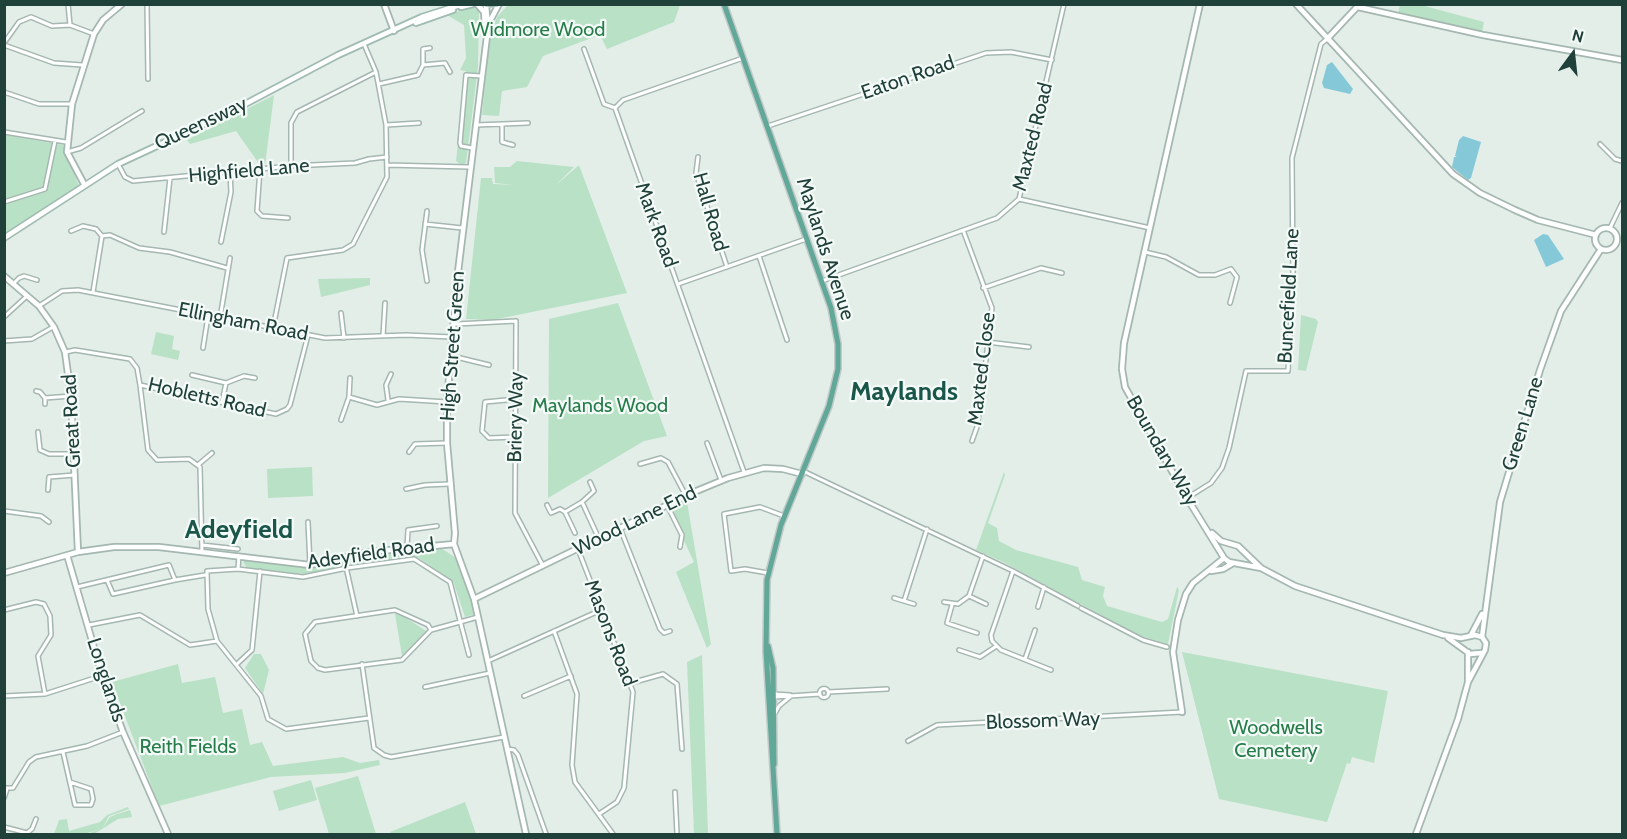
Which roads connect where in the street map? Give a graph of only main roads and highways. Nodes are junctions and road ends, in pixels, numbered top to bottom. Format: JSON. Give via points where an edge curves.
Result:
{"nodes":[{"id":1,"x":498,"y":4,"type":"edge"},
{"id":2,"x":724,"y":4,"type":"edge"},
{"id":3,"x":486,"y":5,"type":"edge"},
{"id":4,"x":768,"y":645,"type":"junction"},
{"id":5,"x":772,"y":658,"type":"junction"},
{"id":6,"x":768,"y":672,"type":"junction"},
{"id":7,"x":772,"y":695,"type":"junction"},
{"id":8,"x":775,"y":714,"type":"junction"},
{"id":9,"x":770,"y":727,"type":"junction"},
{"id":10,"x":773,"y":772,"type":"junction"},
{"id":11,"x":777,"y":834,"type":"edge"}],
"edges":[{"from":1,"to":3,"type":"main road"},
{"from":2,"to":4,"type":"main road","name":"Maylands Avenue","via":[[835,324],[838,369],[829,406],[785,516],[768,573]]},
{"from":4,"to":5,"type":"main road","name":"Maylands Avenue"},
{"from":4,"to":6,"type":"main road","name":"Maylands Avenue"},
{"from":5,"to":6,"type":"main road"},
{"from":5,"to":7,"type":"main road","name":"Maylands Avenue"},
{"from":6,"to":7,"type":"main road","name":"Maylands Avenue"},
{"from":7,"to":8,"type":"main road","name":"Maylands Avenue"},
{"from":7,"to":9,"type":"main road","name":"Maylands Avenue"},
{"from":8,"to":9,"type":"main road"},
{"from":8,"to":10,"type":"main road","name":"Maylands Avenue"},
{"from":9,"to":10,"type":"main road","name":"Maylands Avenue"},
{"from":10,"to":11,"type":"main road","name":"Maylands Avenue"}]}
